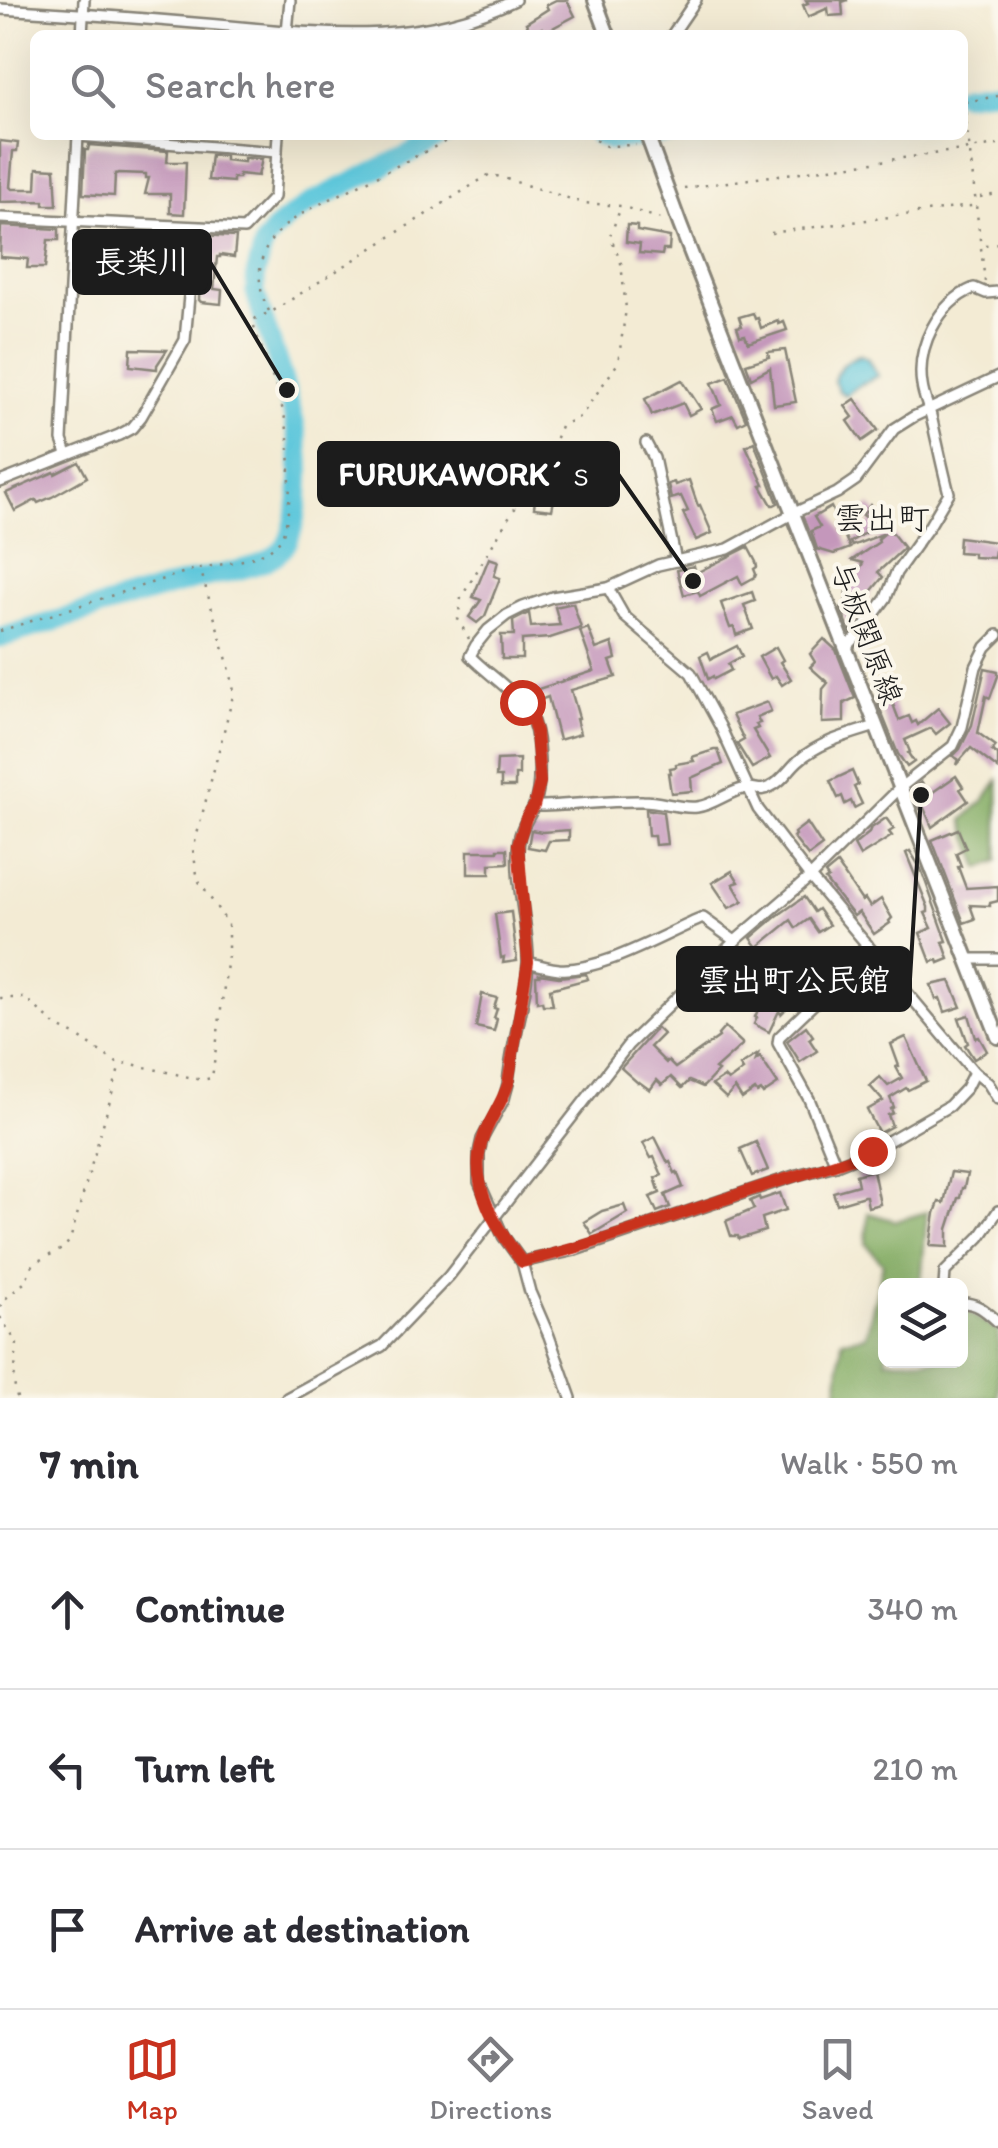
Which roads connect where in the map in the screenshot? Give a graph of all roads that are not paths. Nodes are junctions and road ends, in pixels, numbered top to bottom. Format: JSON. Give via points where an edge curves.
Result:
{"nodes":[{"id":1,"x":84,"y":0,"type":"edge"},
{"id":2,"x":290,"y":0,"type":"edge"},
{"id":3,"x":515,"y":0,"type":"edge"},
{"id":4,"x":595,"y":0,"type":"edge"},
{"id":5,"x":696,"y":0,"type":"edge"},
{"id":6,"x":491,"y":5,"type":"edge"},
{"id":7,"x":0,"y":8,"type":"edge"},
{"id":8,"x":83,"y":14,"type":"junction"},
{"id":9,"x":82,"y":30,"type":"edge"},
{"id":10,"x":255,"y":30,"type":"edge"},
{"id":11,"x":287,"y":30,"type":"edge"},
{"id":12,"x":417,"y":30,"type":"edge"},
{"id":13,"x":606,"y":30,"type":"edge"},
{"id":14,"x":675,"y":30,"type":"edge"},
{"id":15,"x":78,"y":140,"type":"edge"},
{"id":16,"x":137,"y":140,"type":"edge"},
{"id":17,"x":278,"y":140,"type":"edge"},
{"id":18,"x":649,"y":140,"type":"edge"},
{"id":19,"x":277,"y":152,"type":"junction"},
{"id":20,"x":0,"y":218,"type":"edge"},
{"id":21,"x":74,"y":221,"type":"junction"},
{"id":22,"x":190,"y":227,"type":"junction"},
{"id":23,"x":998,"y":292,"type":"edge"},
{"id":24,"x":998,"y":377,"type":"edge"},
{"id":25,"x":930,"y":410,"type":"junction"},
{"id":26,"x":646,"y":443,"type":"dead end"},
{"id":27,"x":68,"y":454,"type":"junction"},
{"id":28,"x":0,"y":482,"type":"edge"},
{"id":29,"x":794,"y":513,"type":"junction"},
{"id":30,"x":676,"y":561,"type":"junction"},
{"id":31,"x":608,"y":588,"type":"junction"},
{"id":32,"x":998,"y":635,"type":"edge"},
{"id":33,"x":846,"y":648,"type":"junction"},
{"id":34,"x":876,"y":726,"type":"junction"},
{"id":35,"x":900,"y":787,"type":"junction"},
{"id":36,"x":747,"y":788,"type":"junction"},
{"id":37,"x":534,"y":806,"type":"junction"},
{"id":38,"x":810,"y":877,"type":"junction"},
{"id":39,"x":735,"y":941,"type":"junction"},
{"id":40,"x":867,"y":944,"type":"junction"},
{"id":41,"x":968,"y":959,"type":"junction"},
{"id":42,"x":998,"y":959,"type":"edge"},
{"id":43,"x":528,"y":962,"type":"junction"},
{"id":44,"x":998,"y":1036,"type":"edge"},
{"id":45,"x":974,"y":1072,"type":"junction"},
{"id":46,"x":998,"y":1099,"type":"edge"},
{"id":47,"x":836,"y":1165,"type":"junction"},
{"id":48,"x":998,"y":1211,"type":"edge"},
{"id":49,"x":493,"y":1218,"type":"junction"},
{"id":50,"x":522,"y":1262,"type":"junction"},
{"id":51,"x":945,"y":1278,"type":"edge"},
{"id":52,"x":968,"y":1302,"type":"edge"},
{"id":53,"x":998,"y":1322,"type":"edge"},
{"id":54,"x":287,"y":1398,"type":"edge"},
{"id":55,"x":570,"y":1398,"type":"edge"}],
"edges":[{"from":1,"to":8,"type":"street"},
{"from":2,"to":11,"type":"street"},
{"from":3,"to":6,"type":"street"},
{"from":4,"to":13,"type":"main road"},
{"from":5,"to":14,"type":"street"},
{"from":6,"to":12,"type":"street"},
{"from":7,"to":8,"type":"street"},
{"from":8,"to":9,"type":"street"},
{"from":8,"to":10,"type":"street"},
{"from":15,"to":21,"type":"street"},
{"from":16,"to":19,"type":"street"},
{"from":17,"to":19,"type":"street"},
{"from":18,"to":29,"type":"main road","name":"与板関原線"},
{"from":19,"to":22,"type":"street","via":[[274,197],[244,229]]},
{"from":20,"to":21,"type":"street"},
{"from":21,"to":22,"type":"street"},
{"from":21,"to":27,"type":"street","via":[[62,440]]},
{"from":22,"to":27,"type":"street","via":[[185,340],[132,428]]},
{"from":23,"to":25,"type":"street","via":[[963,293],[928,334],[922,385]]},
{"from":24,"to":25,"type":"street"},
{"from":25,"to":29,"type":"street","via":[[894,429],[856,480]]},
{"from":25,"to":33,"type":"street","via":[[949,492],[886,598]]},
{"from":26,"to":30,"type":"street"},
{"from":27,"to":28,"type":"street"},
{"from":29,"to":30,"type":"street","via":[[728,549]]},
{"from":29,"to":33,"type":"main road","name":"与板関原線"},
{"from":30,"to":31,"type":"street"},
{"from":31,"to":36,"type":"street","via":[[624,616],[692,673]]},
{"from":31,"to":37,"type":"street","via":[[523,607],[488,630],[470,656],[532,718],[540,782]]},
{"from":32,"to":35,"type":"street","via":[[976,668],[953,746]]},
{"from":33,"to":34,"type":"main road","name":"与板関原線"},
{"from":34,"to":35,"type":"main road","name":"与板関原線"},
{"from":34,"to":36,"type":"street","via":[[798,760],[770,788]]},
{"from":35,"to":38,"type":"street"},
{"from":35,"to":41,"type":"main road","name":"与板関原線"},
{"from":36,"to":37,"type":"street","via":[[699,807],[644,800]]},
{"from":36,"to":38,"type":"street"},
{"from":37,"to":43,"type":"street","via":[[518,844]]},
{"from":38,"to":39,"type":"street"},
{"from":38,"to":40,"type":"street"},
{"from":39,"to":43,"type":"street","via":[[703,918],[608,960],[570,969]]},
{"from":39,"to":49,"type":"street","via":[[628,1044]]},
{"from":40,"to":45,"type":"street"},
{"from":40,"to":47,"type":"street","via":[[778,1043]]},
{"from":41,"to":42,"type":"street"},
{"from":41,"to":44,"type":"main road","name":"与板関原線"},
{"from":43,"to":49,"type":"street","via":[[508,1084],[478,1153],[479,1182]]},
{"from":45,"to":46,"type":"street"},
{"from":45,"to":47,"type":"street","via":[[958,1097],[930,1119]]},
{"from":47,"to":50,"type":"street"},
{"from":48,"to":51,"type":"street"},
{"from":49,"to":50,"type":"street"},
{"from":49,"to":54,"type":"street","via":[[382,1346]]},
{"from":50,"to":55,"type":"street"},
{"from":52,"to":53,"type":"street"}]}
